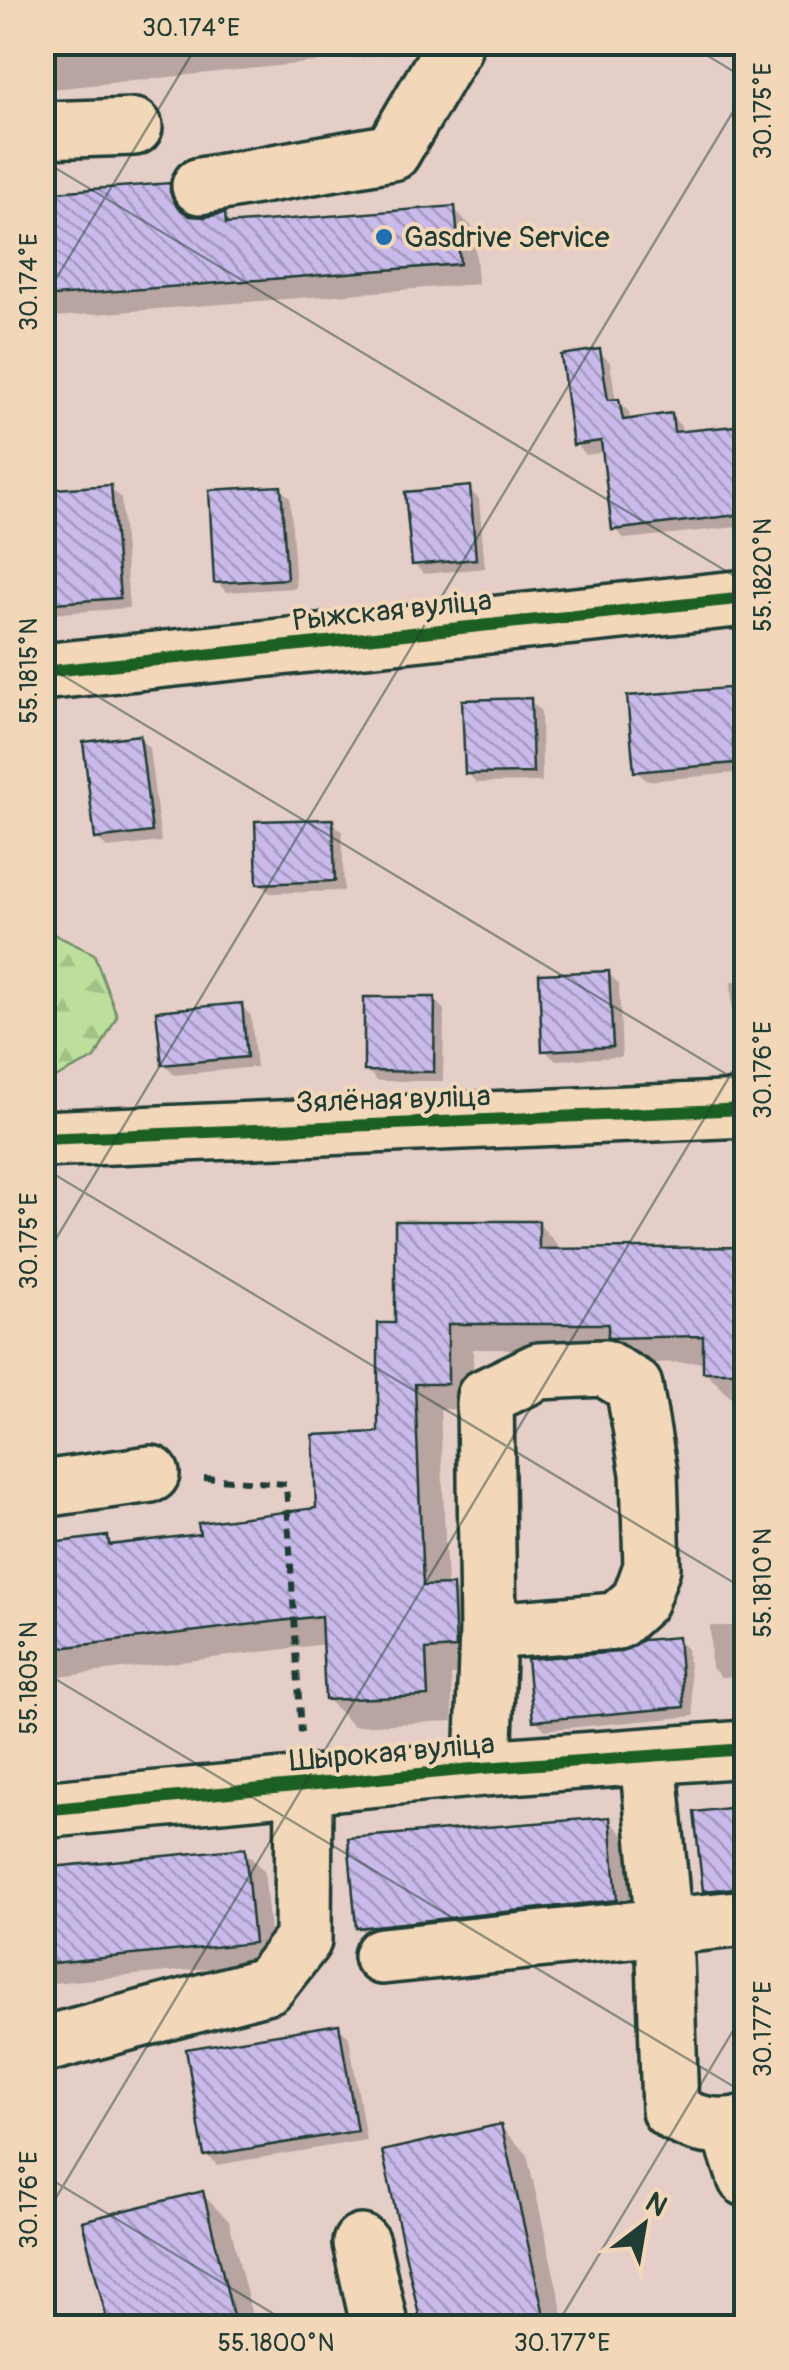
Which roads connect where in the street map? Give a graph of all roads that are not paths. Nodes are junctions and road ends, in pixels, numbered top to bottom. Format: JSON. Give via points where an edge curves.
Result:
{"nodes":[{"id":1,"x":453,"y":42,"type":"edge"},
{"id":2,"x":134,"y":127,"type":"dead end"},
{"id":3,"x":42,"y":130,"type":"edge"},
{"id":4,"x":200,"y":186,"type":"dead end"},
{"id":5,"x":746,"y":598,"type":"edge"},
{"id":6,"x":42,"y":672,"type":"edge"},
{"id":7,"x":746,"y":1109,"type":"edge"},
{"id":8,"x":42,"y":1139,"type":"edge"},
{"id":9,"x":151,"y":1474,"type":"road end"},
{"id":10,"x":42,"y":1489,"type":"edge"},
{"id":11,"x":488,"y":1631,"type":"junction"},
{"id":12,"x":746,"y":1749,"type":"edge"},
{"id":13,"x":648,"y":1758,"type":"junction"},
{"id":14,"x":483,"y":1768,"type":"junction"},
{"id":15,"x":304,"y":1784,"type":"junction"},
{"id":16,"x":42,"y":1810,"type":"edge"},
{"id":17,"x":746,"y":1918,"type":"edge"},
{"id":18,"x":664,"y":1928,"type":"junction"},
{"id":19,"x":382,"y":1956,"type":"dead end"},
{"id":20,"x":42,"y":2044,"type":"edge"},
{"id":21,"x":741,"y":2143,"type":"edge"},
{"id":22,"x":361,"y":2243,"type":"dead end"},
{"id":23,"x":380,"y":2328,"type":"edge"}],
"edges":[{"from":1,"to":4,"type":"street","via":[[392,152]]},
{"from":2,"to":3,"type":"street"},
{"from":5,"to":6,"type":"street","name":"Рыжская вуліца"},
{"from":7,"to":8,"type":"street","name":"Зялёная вуліца"},
{"from":9,"to":10,"type":"street"},
{"from":11,"to":11,"type":"street","via":[[485,1396],[539,1371],[604,1368],[634,1386],[649,1473],[652,1567],[640,1600],[617,1621]]},
{"from":11,"to":14,"type":"street"},
{"from":12,"to":13,"type":"street","name":"Шырокая вуліца"},
{"from":13,"to":14,"type":"street","name":"Шырокая вуліца"},
{"from":13,"to":18,"type":"street"},
{"from":14,"to":15,"type":"street","name":"Шырокая вуліца"},
{"from":15,"to":16,"type":"street","name":"Шырокая вуліца"},
{"from":15,"to":20,"type":"street","via":[[303,1940],[268,1985]]},
{"from":17,"to":18,"type":"street"},
{"from":18,"to":19,"type":"street"},
{"from":18,"to":21,"type":"street","via":[[670,2110]]},
{"from":22,"to":23,"type":"street"}]}
